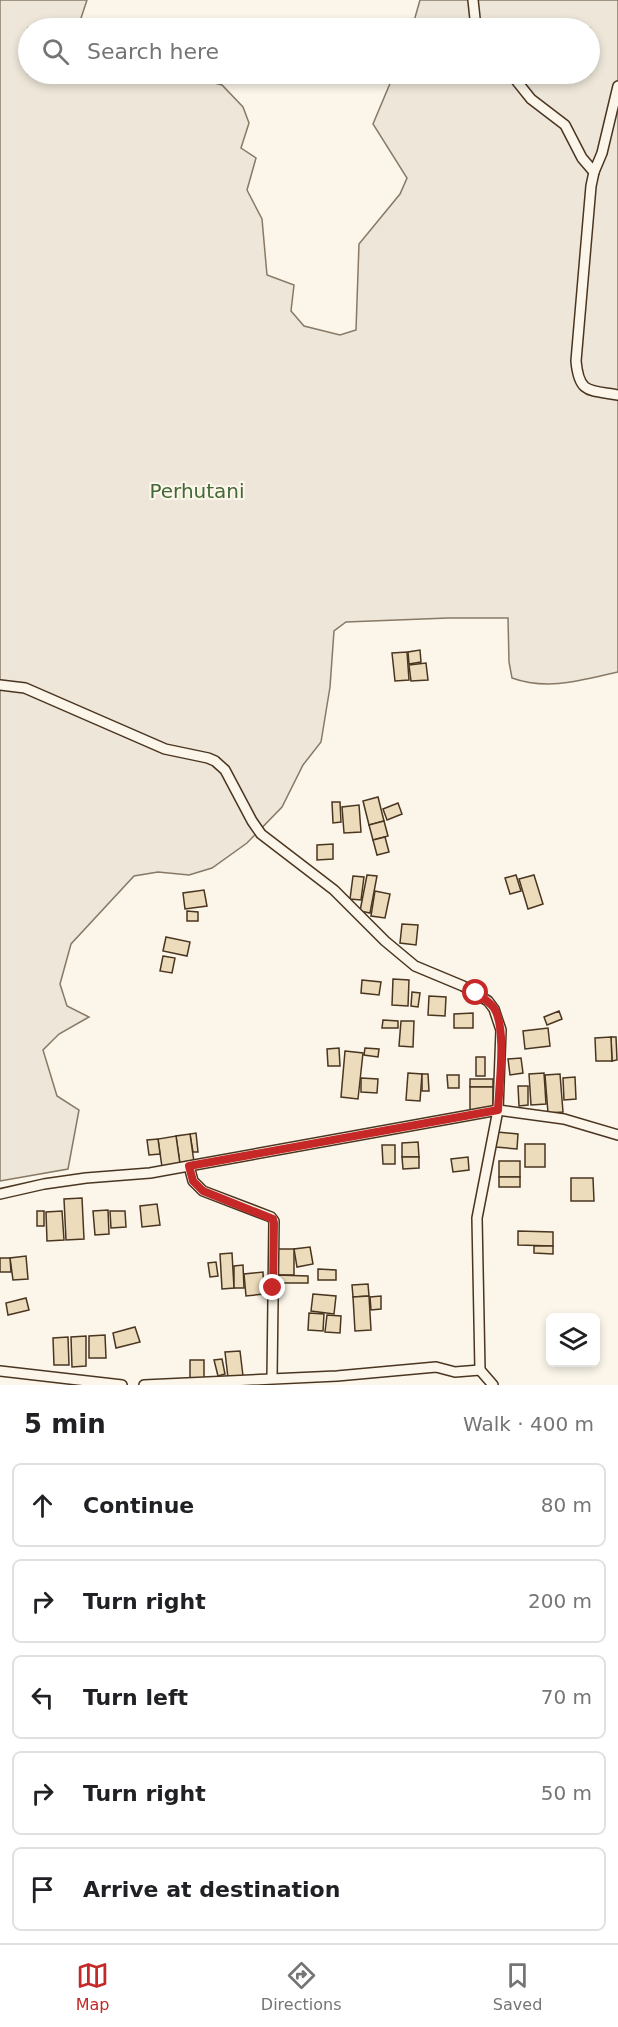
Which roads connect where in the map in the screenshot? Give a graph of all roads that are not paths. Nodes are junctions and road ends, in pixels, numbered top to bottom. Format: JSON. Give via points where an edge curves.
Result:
{"nodes":[{"id":1,"x":473,"y":0,"type":"edge"},
{"id":2,"x":475,"y":18,"type":"edge"},
{"id":3,"x":519,"y":84,"type":"edge"},
{"id":4,"x":618,"y":86,"type":"edge"},
{"id":5,"x":594,"y":172,"type":"junction"},
{"id":6,"x":618,"y":395,"type":"edge"},
{"id":7,"x":0,"y":685,"type":"edge"},
{"id":8,"x":498,"y":1110,"type":"junction"},
{"id":9,"x":618,"y":1135,"type":"edge"},
{"id":10,"x":189,"y":1166,"type":"junction"},
{"id":11,"x":0,"y":1194,"type":"edge"},
{"id":12,"x":480,"y":1370,"type":"junction"},
{"id":13,"x":0,"y":1371,"type":"edge"},
{"id":14,"x":272,"y":1378,"type":"junction"},
{"id":15,"x":82,"y":1383,"type":"edge"},
{"id":16,"x":122,"y":1385,"type":"edge"},
{"id":17,"x":144,"y":1385,"type":"edge"},
{"id":18,"x":493,"y":1385,"type":"edge"}],
"edges":[{"from":1,"to":2,"type":"street"},
{"from":3,"to":5,"type":"street","via":[[531,99],[566,125],[582,158]]},
{"from":4,"to":5,"type":"street"},
{"from":5,"to":6,"type":"street","via":[[577,373],[582,386],[591,391]]},
{"from":7,"to":8,"type":"street","via":[[25,688],[165,748],[208,758],[225,770],[261,834],[334,890],[416,966],[488,1001],[501,1030]]},
{"from":8,"to":9,"type":"street","via":[[564,1119]]},
{"from":8,"to":10,"type":"street"},
{"from":8,"to":12,"type":"street","via":[[477,1218]]},
{"from":10,"to":11,"type":"street","via":[[44,1184]]},
{"from":10,"to":14,"type":"street","via":[[193,1181],[203,1191],[274,1221]]},
{"from":12,"to":14,"type":"street","via":[[455,1372],[436,1367]]},
{"from":12,"to":18,"type":"street"},
{"from":13,"to":15,"type":"street"},
{"from":14,"to":17,"type":"street"},
{"from":15,"to":16,"type":"street"}]}
